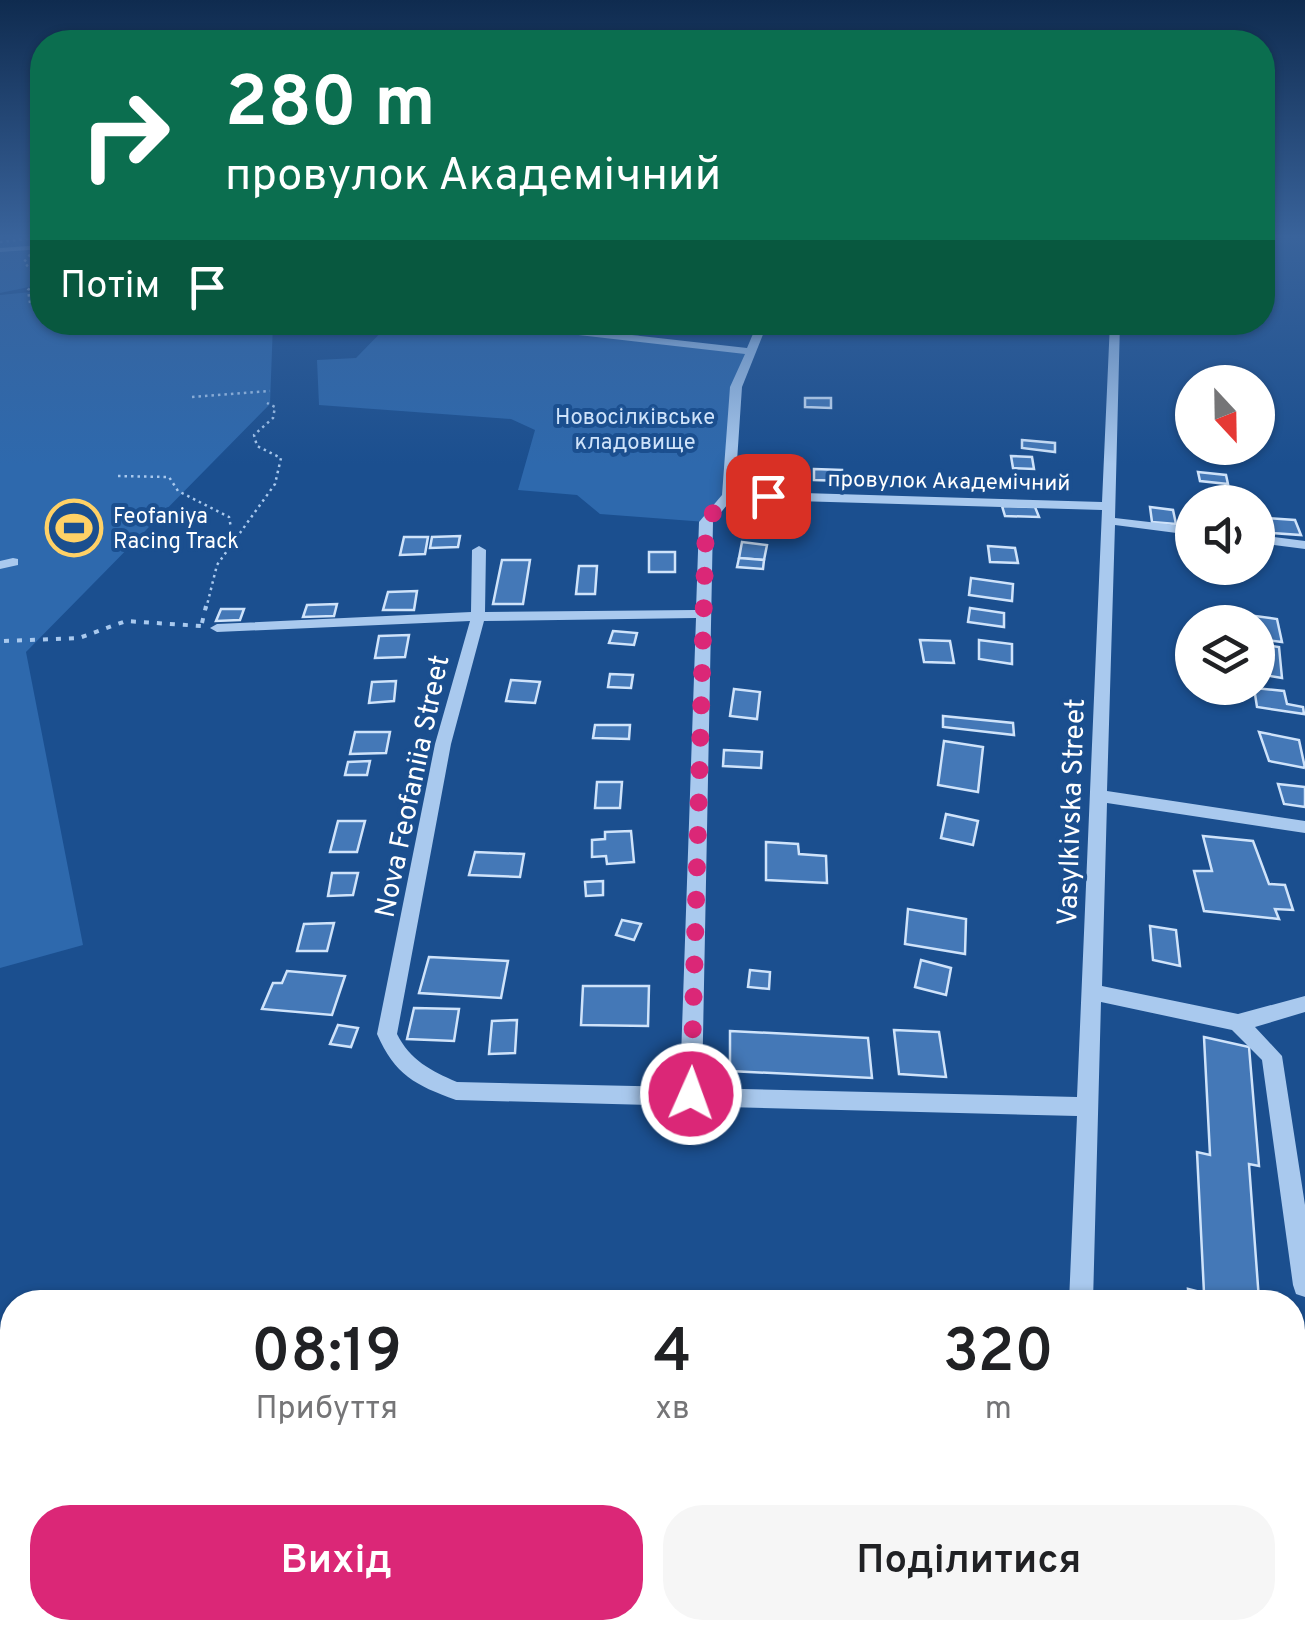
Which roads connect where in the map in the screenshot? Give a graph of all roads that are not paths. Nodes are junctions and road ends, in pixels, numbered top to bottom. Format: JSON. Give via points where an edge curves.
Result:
{"nodes":[{"id":1,"x":607,"y":335,"type":"edge"},
{"id":2,"x":757,"y":335,"type":"edge"},
{"id":3,"x":1115,"y":335,"type":"edge"},
{"id":4,"x":750,"y":351,"type":"junction"},
{"id":5,"x":728,"y":494,"type":"junction"},
{"id":6,"x":1110,"y":514,"type":"junction"},
{"id":7,"x":1175,"y":527,"type":"edge"},
{"id":8,"x":1275,"y":542,"type":"edge"},
{"id":9,"x":1305,"y":546,"type":"edge"},
{"id":10,"x":479,"y":550,"type":"dead end"},
{"id":11,"x":704,"y":614,"type":"junction"},
{"id":12,"x":478,"y":618,"type":"junction"},
{"id":13,"x":209,"y":627,"type":"road end"},
{"id":14,"x":1096,"y":795,"type":"junction"},
{"id":15,"x":1305,"y":827,"type":"edge"},
{"id":16,"x":1093,"y":992,"type":"junction"},
{"id":17,"x":1305,"y":1004,"type":"edge"},
{"id":18,"x":1238,"y":1023,"type":"junction"},
{"id":19,"x":691,"y":1094,"type":"junction"},
{"id":20,"x":1088,"y":1107,"type":"junction"},
{"id":21,"x":1305,"y":1285,"type":"edge"},
{"id":22,"x":1081,"y":1290,"type":"edge"}],
"edges":[{"from":1,"to":4,"type":"street"},
{"from":2,"to":4,"type":"street"},
{"from":3,"to":6,"type":"street","name":"Vasylkivska Street"},
{"from":4,"to":5,"type":"street","via":[[736,387]]},
{"from":5,"to":6,"type":"street","name":"провулок Академічний"},
{"from":5,"to":11,"type":"street","via":[[706,522]]},
{"from":6,"to":7,"type":"street","name":"провулок Академічний"},
{"from":6,"to":14,"type":"street","name":"Vasylkivska Street"},
{"from":8,"to":9,"type":"street"},
{"from":10,"to":12,"type":"street","name":"Nova Feofaniia Street"},
{"from":11,"to":12,"type":"street"},
{"from":11,"to":19,"type":"street"},
{"from":12,"to":13,"type":"street"},
{"from":12,"to":19,"type":"street","name":"Nova Feofaniia Street","via":[[443,744],[387,1034],[397,1058],[456,1091]]},
{"from":14,"to":15,"type":"street"},
{"from":14,"to":16,"type":"street","name":"Vasylkivska Street"},
{"from":16,"to":18,"type":"street"},
{"from":16,"to":20,"type":"street","name":"Vasylkivska Street"},
{"from":17,"to":18,"type":"street"},
{"from":18,"to":21,"type":"street","via":[[1272,1056]]},
{"from":19,"to":20,"type":"street"},
{"from":20,"to":22,"type":"street","name":"Vasylkivska Street"}]}
